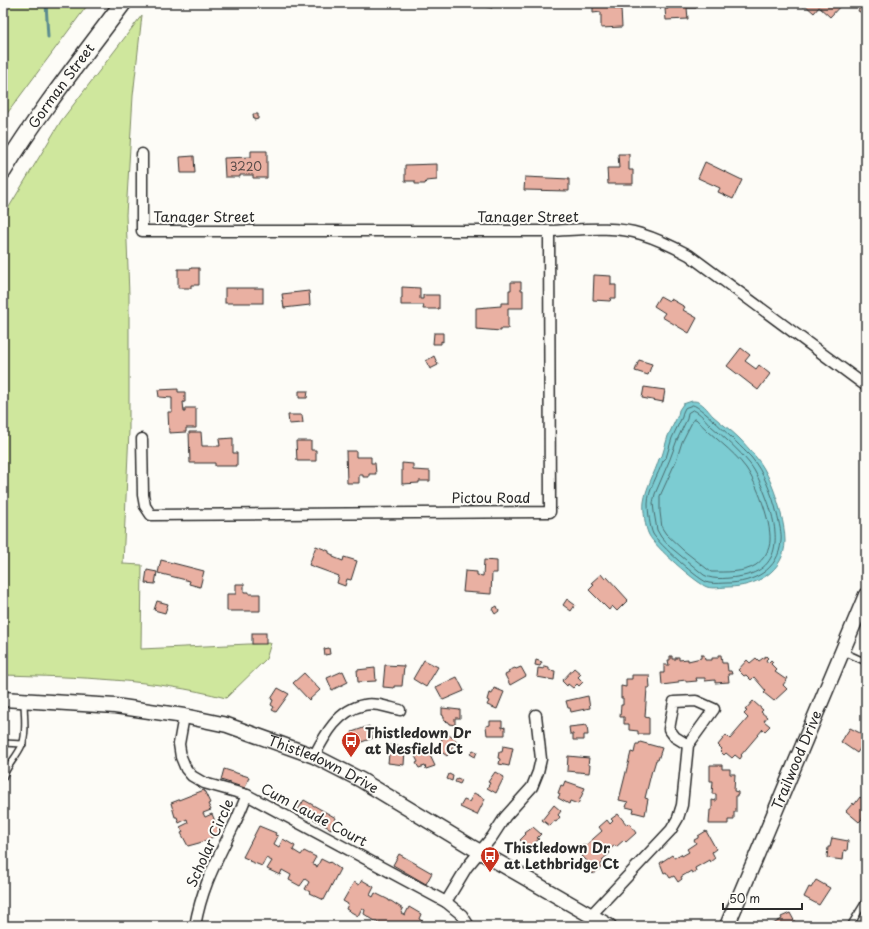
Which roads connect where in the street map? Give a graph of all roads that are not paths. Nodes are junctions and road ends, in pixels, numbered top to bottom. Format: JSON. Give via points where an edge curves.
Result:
{"nodes":[{"id":1,"x":123,"y":3,"type":"edge"},
{"id":2,"x":142,"y":154,"type":"dead end"},
{"id":3,"x":3,"y":171,"type":"edge"},
{"id":4,"x":549,"y":231,"type":"junction"},
{"id":5,"x":866,"y":386,"type":"edge"},
{"id":6,"x":142,"y":439,"type":"dead end"},
{"id":7,"x":866,"y":594,"type":"edge"},
{"id":8,"x":843,"y":651,"type":"junction"},
{"id":9,"x":866,"y":662,"type":"edge"},
{"id":10,"x":3,"y":699,"type":"edge"},
{"id":11,"x":24,"y":700,"type":"junction"},
{"id":12,"x":400,"y":710,"type":"dead end"},
{"id":13,"x":536,"y":715,"type":"dead end"},
{"id":14,"x":184,"y":716,"type":"junction"},
{"id":15,"x":3,"y":743,"type":"edge"},
{"id":16,"x":23,"y":744,"type":"junction"},
{"id":17,"x":688,"y":745,"type":"junction"},
{"id":18,"x":314,"y":756,"type":"junction"},
{"id":19,"x":3,"y":778,"type":"edge"},
{"id":20,"x":247,"y":795,"type":"junction"},
{"id":21,"x":481,"y":852,"type":"junction"},
{"id":22,"x":866,"y":900,"type":"edge"},
{"id":23,"x":446,"y":902,"type":"junction"},
{"id":24,"x":591,"y":915,"type":"junction"},
{"id":25,"x":196,"y":926,"type":"edge"},
{"id":26,"x":469,"y":926,"type":"edge"},
{"id":27,"x":609,"y":926,"type":"edge"},
{"id":28,"x":727,"y":926,"type":"edge"},
{"id":29,"x":850,"y":926,"type":"edge"}],
"edges":[{"from":1,"to":3,"type":"main road","name":"Gorman Street","via":[[54,95]]},
{"from":2,"to":4,"type":"street","name":"Tanager Street","via":[[142,231]]},
{"from":4,"to":5,"type":"street","name":"Tanager Street","via":[[616,230],[640,233],[689,254]]},
{"from":4,"to":6,"type":"street","name":"Pictou Road","via":[[550,512],[151,515],[145,506],[143,495]]},
{"from":7,"to":8,"type":"main road","name":"Trailwood Drive"},
{"from":8,"to":9,"type":"lane"},
{"from":8,"to":28,"type":"main road","name":"Trailwood Drive"},
{"from":10,"to":11,"type":"main road","name":"Thistledown Drive"},
{"from":11,"to":14,"type":"main road","name":"Thistledown Drive","via":[[115,706]]},
{"from":11,"to":16,"type":"lane"},
{"from":12,"to":18,"type":"street","via":[[365,704],[346,712],[332,725]]},
{"from":13,"to":21,"type":"street","via":[[541,759],[532,787],[505,817]]},
{"from":14,"to":18,"type":"main road","name":"Thistledown Drive","via":[[227,725]]},
{"from":14,"to":20,"type":"street","name":"Cum Laude Court","via":[[179,744],[186,769],[204,783]]},
{"from":15,"to":16,"type":"lane"},
{"from":16,"to":19,"type":"lane","via":[[5,770]]},
{"from":17,"to":17,"type":"street","via":[[714,709],[696,701],[674,702],[669,729],[675,737]]},
{"from":17,"to":24,"type":"street","via":[[682,805],[678,818],[671,830]]},
{"from":18,"to":21,"type":"main road","name":"Thistledown Drive","via":[[361,780]]},
{"from":20,"to":23,"type":"street","name":"Cum Laude Court"},
{"from":20,"to":25,"type":"street","name":"Scholar Circle","via":[[209,876]]},
{"from":21,"to":23,"type":"street","via":[[468,867]]},
{"from":21,"to":24,"type":"main road","name":"Thistledown Drive"},
{"from":22,"to":29,"type":"lane"},
{"from":23,"to":26,"type":"street","name":"Cum Laude Court","via":[[462,915]]},
{"from":24,"to":27,"type":"main road","name":"Thistledown Drive"}]}
